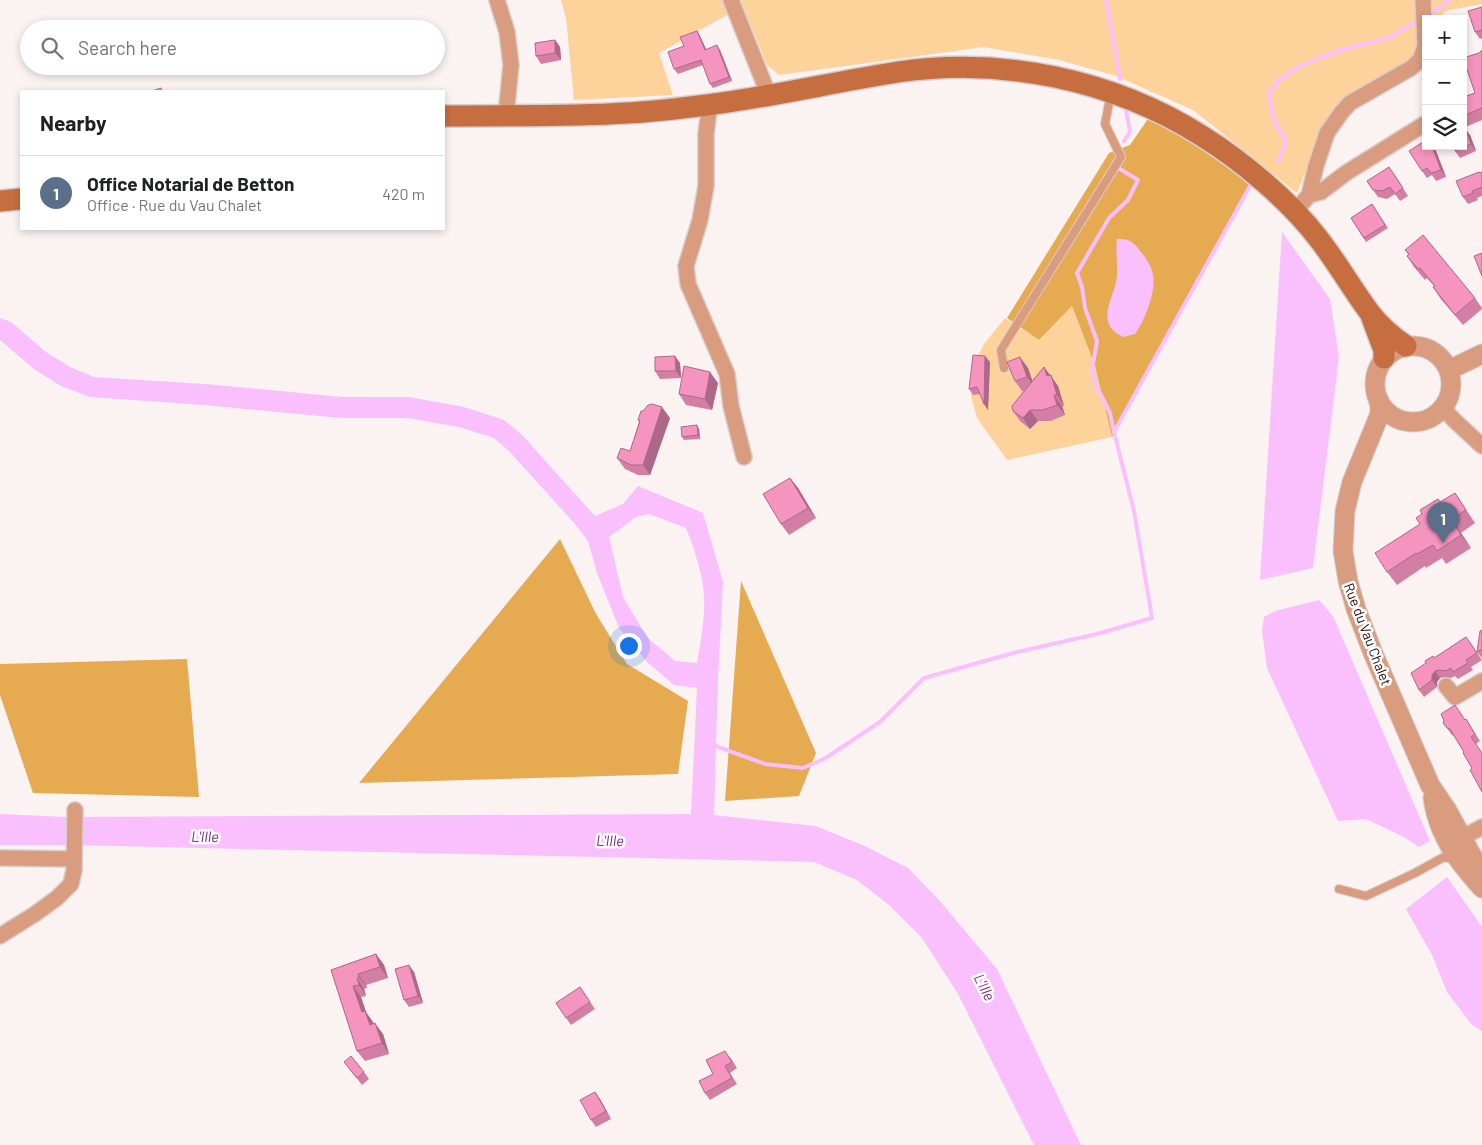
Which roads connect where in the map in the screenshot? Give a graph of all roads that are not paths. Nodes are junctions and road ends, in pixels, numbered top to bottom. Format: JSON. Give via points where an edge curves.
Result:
{"nodes":[{"id":1,"x":497,"y":0,"type":"edge"},
{"id":2,"x":731,"y":0,"type":"edge"},
{"id":3,"x":1422,"y":60,"type":"edge"},
{"id":4,"x":1113,"y":92,"type":"junction"},
{"id":5,"x":769,"y":96,"type":"junction"},
{"id":6,"x":705,"y":101,"type":"junction"},
{"id":7,"x":506,"y":115,"type":"junction"},
{"id":8,"x":445,"y":116,"type":"edge"},
{"id":9,"x":1422,"y":126,"type":"edge"},
{"id":10,"x":1309,"y":195,"type":"junction"},
{"id":11,"x":20,"y":198,"type":"edge"},
{"id":12,"x":0,"y":201,"type":"edge"},
{"id":13,"x":1295,"y":212,"type":"junction"},
{"id":14,"x":1371,"y":315,"type":"junction"},
{"id":15,"x":1406,"y":346,"type":"junction"},
{"id":16,"x":1482,"y":354,"type":"edge"},
{"id":17,"x":1384,"y":358,"type":"junction"},
{"id":18,"x":1004,"y":368,"type":"dead end"},
{"id":19,"x":1449,"y":370,"type":"junction"},
{"id":20,"x":1379,"y":401,"type":"junction"},
{"id":21,"x":1443,"y":408,"type":"junction"},
{"id":22,"x":1401,"y":420,"type":"junction"},
{"id":23,"x":1482,"y":446,"type":"edge"},
{"id":24,"x":1365,"y":448,"type":"junction"},
{"id":25,"x":744,"y":457,"type":"dead end"},
{"id":26,"x":1446,"y":686,"type":"dead end"},
{"id":27,"x":1480,"y":686,"type":"edge"},
{"id":28,"x":75,"y":810,"type":"dead end"},
{"id":29,"x":1482,"y":827,"type":"edge"},
{"id":30,"x":1463,"y":849,"type":"junction"},
{"id":31,"x":74,"y":855,"type":"junction"},
{"id":32,"x":0,"y":858,"type":"edge"},
{"id":33,"x":1482,"y":874,"type":"edge"},
{"id":34,"x":1482,"y":888,"type":"edge"},
{"id":35,"x":1339,"y":889,"type":"dead end"},
{"id":36,"x":0,"y":936,"type":"edge"}],
"edges":[{"from":1,"to":7,"type":"street","via":[[507,32],[511,65]]},
{"from":2,"to":5,"type":"street"},
{"from":3,"to":10,"type":"street","via":[[1350,104],[1341,113],[1327,133]]},
{"from":4,"to":5,"type":"main road","via":[[1056,76],[957,63]]},
{"from":4,"to":13,"type":"main road","via":[[1152,108],[1201,135],[1249,168]]},
{"from":4,"to":18,"type":"lane","via":[[1105,124],[1121,157],[1001,350]]},
{"from":5,"to":6,"type":"main road"},
{"from":6,"to":7,"type":"main road","via":[[627,113],[578,110]]},
{"from":6,"to":25,"type":"street","via":[[709,111],[706,186],[686,266],[688,284],[728,374],[731,406]]},
{"from":7,"to":8,"type":"main road"},
{"from":9,"to":10,"type":"street","via":[[1321,192]]},
{"from":10,"to":13,"type":"street"},
{"from":11,"to":12,"type":"main road"},
{"from":13,"to":14,"type":"main road","via":[[1317,236]]},
{"from":14,"to":15,"type":"main road"},
{"from":14,"to":17,"type":"main road"},
{"from":15,"to":17,"type":"street"},
{"from":15,"to":19,"type":"street","via":[[1432,350]]},
{"from":16,"to":19,"type":"street"},
{"from":17,"to":20,"type":"street","via":[[1375,379]]},
{"from":19,"to":21,"type":"street","via":[[1450,397]]},
{"from":20,"to":22,"type":"street","via":[[1388,413]]},
{"from":20,"to":24,"type":"street","name":"Rue du Vau Chalet","via":[[1379,416]]},
{"from":21,"to":22,"type":"street","via":[[1431,418],[1416,422]]},
{"from":21,"to":23,"type":"street"},
{"from":22,"to":24,"type":"street","name":"Rue du Vau Chalet","via":[[1385,428]]},
{"from":24,"to":30,"type":"street","name":"Rue du Vau Chalet","via":[[1345,511],[1343,551],[1348,581],[1373,653],[1430,785],[1435,814]]},
{"from":26,"to":27,"type":"street","via":[[1455,697]]},
{"from":28,"to":31,"type":"street"},
{"from":29,"to":30,"type":"street"},
{"from":30,"to":33,"type":"street","name":"Rue du Vau Chalet"},
{"from":30,"to":34,"type":"street","name":"Rue du Vau Chalet"},
{"from":30,"to":35,"type":"lane","via":[[1366,896]]},
{"from":31,"to":32,"type":"street"},
{"from":31,"to":36,"type":"street","via":[[71,884],[57,898]]}]}
